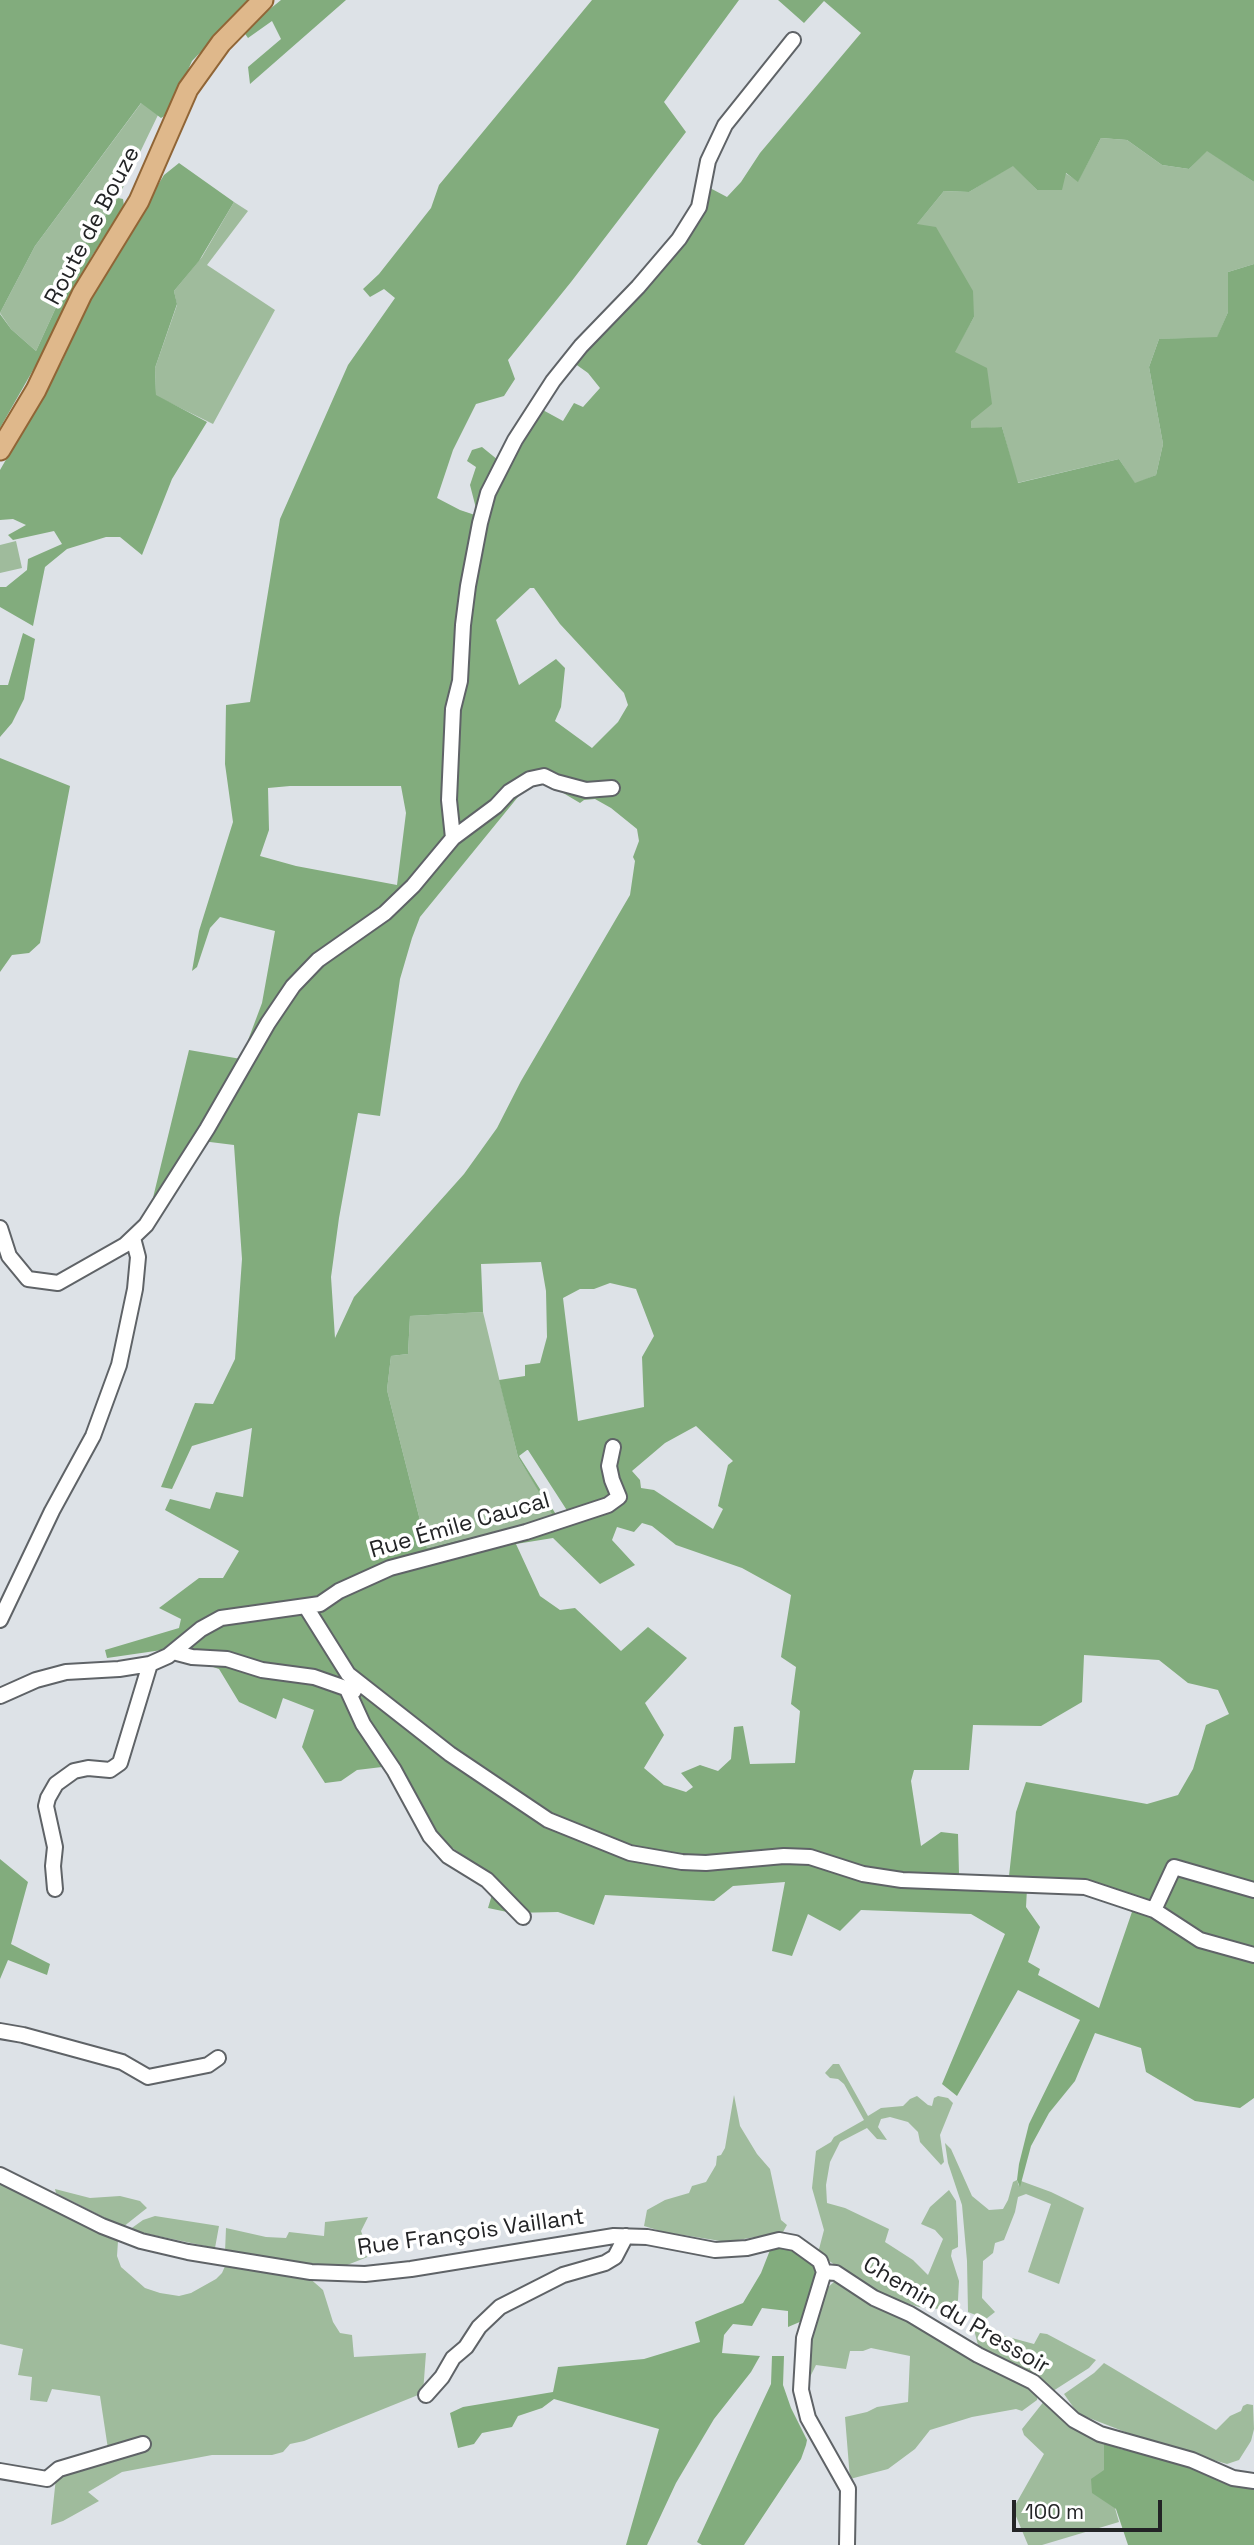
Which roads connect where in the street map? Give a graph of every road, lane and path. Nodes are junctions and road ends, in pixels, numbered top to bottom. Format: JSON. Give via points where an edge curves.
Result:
{"nodes":[{"id":1,"x":264,"y":0,"type":"edge"},
{"id":2,"x":793,"y":40,"type":"dead end"},
{"id":3,"x":0,"y":450,"type":"edge"},
{"id":4,"x":612,"y":788,"type":"dead end"},
{"id":5,"x":453,"y":838,"type":"junction"},
{"id":6,"x":0,"y":1228,"type":"edge"},
{"id":7,"x":133,"y":1238,"type":"junction"},
{"id":8,"x":614,"y":1447,"type":"dead end"},
{"id":9,"x":306,"y":1607,"type":"junction"},
{"id":10,"x":0,"y":1620,"type":"edge"},
{"id":11,"x":173,"y":1652,"type":"junction"},
{"id":12,"x":150,"y":1664,"type":"junction"},
{"id":13,"x":347,"y":1689,"type":"junction"},
{"id":14,"x":0,"y":1696,"type":"edge"},
{"id":15,"x":376,"y":1696,"type":"junction"},
{"id":16,"x":55,"y":1889,"type":"dead end"},
{"id":17,"x":1254,"y":1890,"type":"edge"},
{"id":18,"x":1154,"y":1910,"type":"junction"},
{"id":19,"x":523,"y":1917,"type":"dead end"},
{"id":20,"x":1254,"y":1955,"type":"edge"},
{"id":21,"x":0,"y":2031,"type":"edge"},
{"id":22,"x":218,"y":2058,"type":"dead end"},
{"id":23,"x":0,"y":2175,"type":"edge"},
{"id":24,"x":626,"y":2236,"type":"junction"},
{"id":25,"x":824,"y":2272,"type":"junction"},
{"id":26,"x":426,"y":2395,"type":"dead end"},
{"id":27,"x":143,"y":2444,"type":"dead end"},
{"id":28,"x":0,"y":2472,"type":"edge"},
{"id":29,"x":1254,"y":2481,"type":"edge"},
{"id":30,"x":847,"y":2545,"type":"edge"}],
"edges":[{"from":1,"to":3,"type":"main road","name":"Route de Bouze","via":[[221,43],[188,89],[139,201],[82,294],[36,390]]},
{"from":2,"to":5,"type":"street","via":[[725,125],[708,161],[699,207],[679,239],[552,381],[488,494],[468,586],[460,681],[453,709],[449,800]]},
{"from":4,"to":5,"type":"street","via":[[576,789],[539,776],[509,792]]},
{"from":5,"to":7,"type":"street","via":[[385,913],[318,960],[293,986],[207,1129]]},
{"from":6,"to":7,"type":"street","via":[[9,1256],[28,1279],[58,1283]]},
{"from":7,"to":10,"type":"street","via":[[138,1256],[135,1289],[119,1365],[93,1436]]},
{"from":8,"to":9,"type":"street","name":"Rue Émile Caucal","via":[[609,1466],[619,1497],[608,1505],[390,1568]]},
{"from":9,"to":11,"type":"street","name":"Rue Émile Caucal","via":[[233,1615],[207,1624]]},
{"from":9,"to":15,"type":"street","via":[[348,1674]]},
{"from":11,"to":12,"type":"street","name":"Rue Émile Caucal"},
{"from":11,"to":13,"type":"street","via":[[314,1677]]},
{"from":12,"to":14,"type":"street","name":"Rue Émile Caucal","via":[[66,1672]]},
{"from":12,"to":16,"type":"street","via":[[120,1763],[110,1770],[74,1771],[56,1784],[48,1798]]},
{"from":13,"to":15,"type":"street"},
{"from":13,"to":19,"type":"street","via":[[430,1836],[448,1856],[487,1880]]},
{"from":15,"to":18,"type":"street","via":[[450,1754],[548,1820],[630,1853],[706,1863],[810,1857],[863,1874],[902,1880],[1085,1887]]},
{"from":17,"to":18,"type":"street","via":[[1174,1867]]},
{"from":18,"to":20,"type":"street","via":[[1200,1940]]},
{"from":21,"to":22,"type":"street","via":[[122,2063],[148,2077],[208,2065]]},
{"from":23,"to":24,"type":"street","name":"Rue François Vaillant","via":[[141,2241],[311,2272],[400,2271]]},
{"from":24,"to":25,"type":"street","name":"Rue François Vaillant","via":[[727,2250],[784,2239],[812,2254]]},
{"from":24,"to":26,"type":"street","via":[[615,2257],[605,2263],[563,2275],[500,2307]]},
{"from":25,"to":29,"type":"street","name":"Chemin du Pressoir","via":[[836,2273],[1033,2382],[1074,2420],[1100,2434]]},
{"from":25,"to":30,"type":"street","via":[[804,2338],[801,2390],[808,2418],[848,2489]]},
{"from":27,"to":28,"type":"street","via":[[59,2469],[47,2479]]}]}
